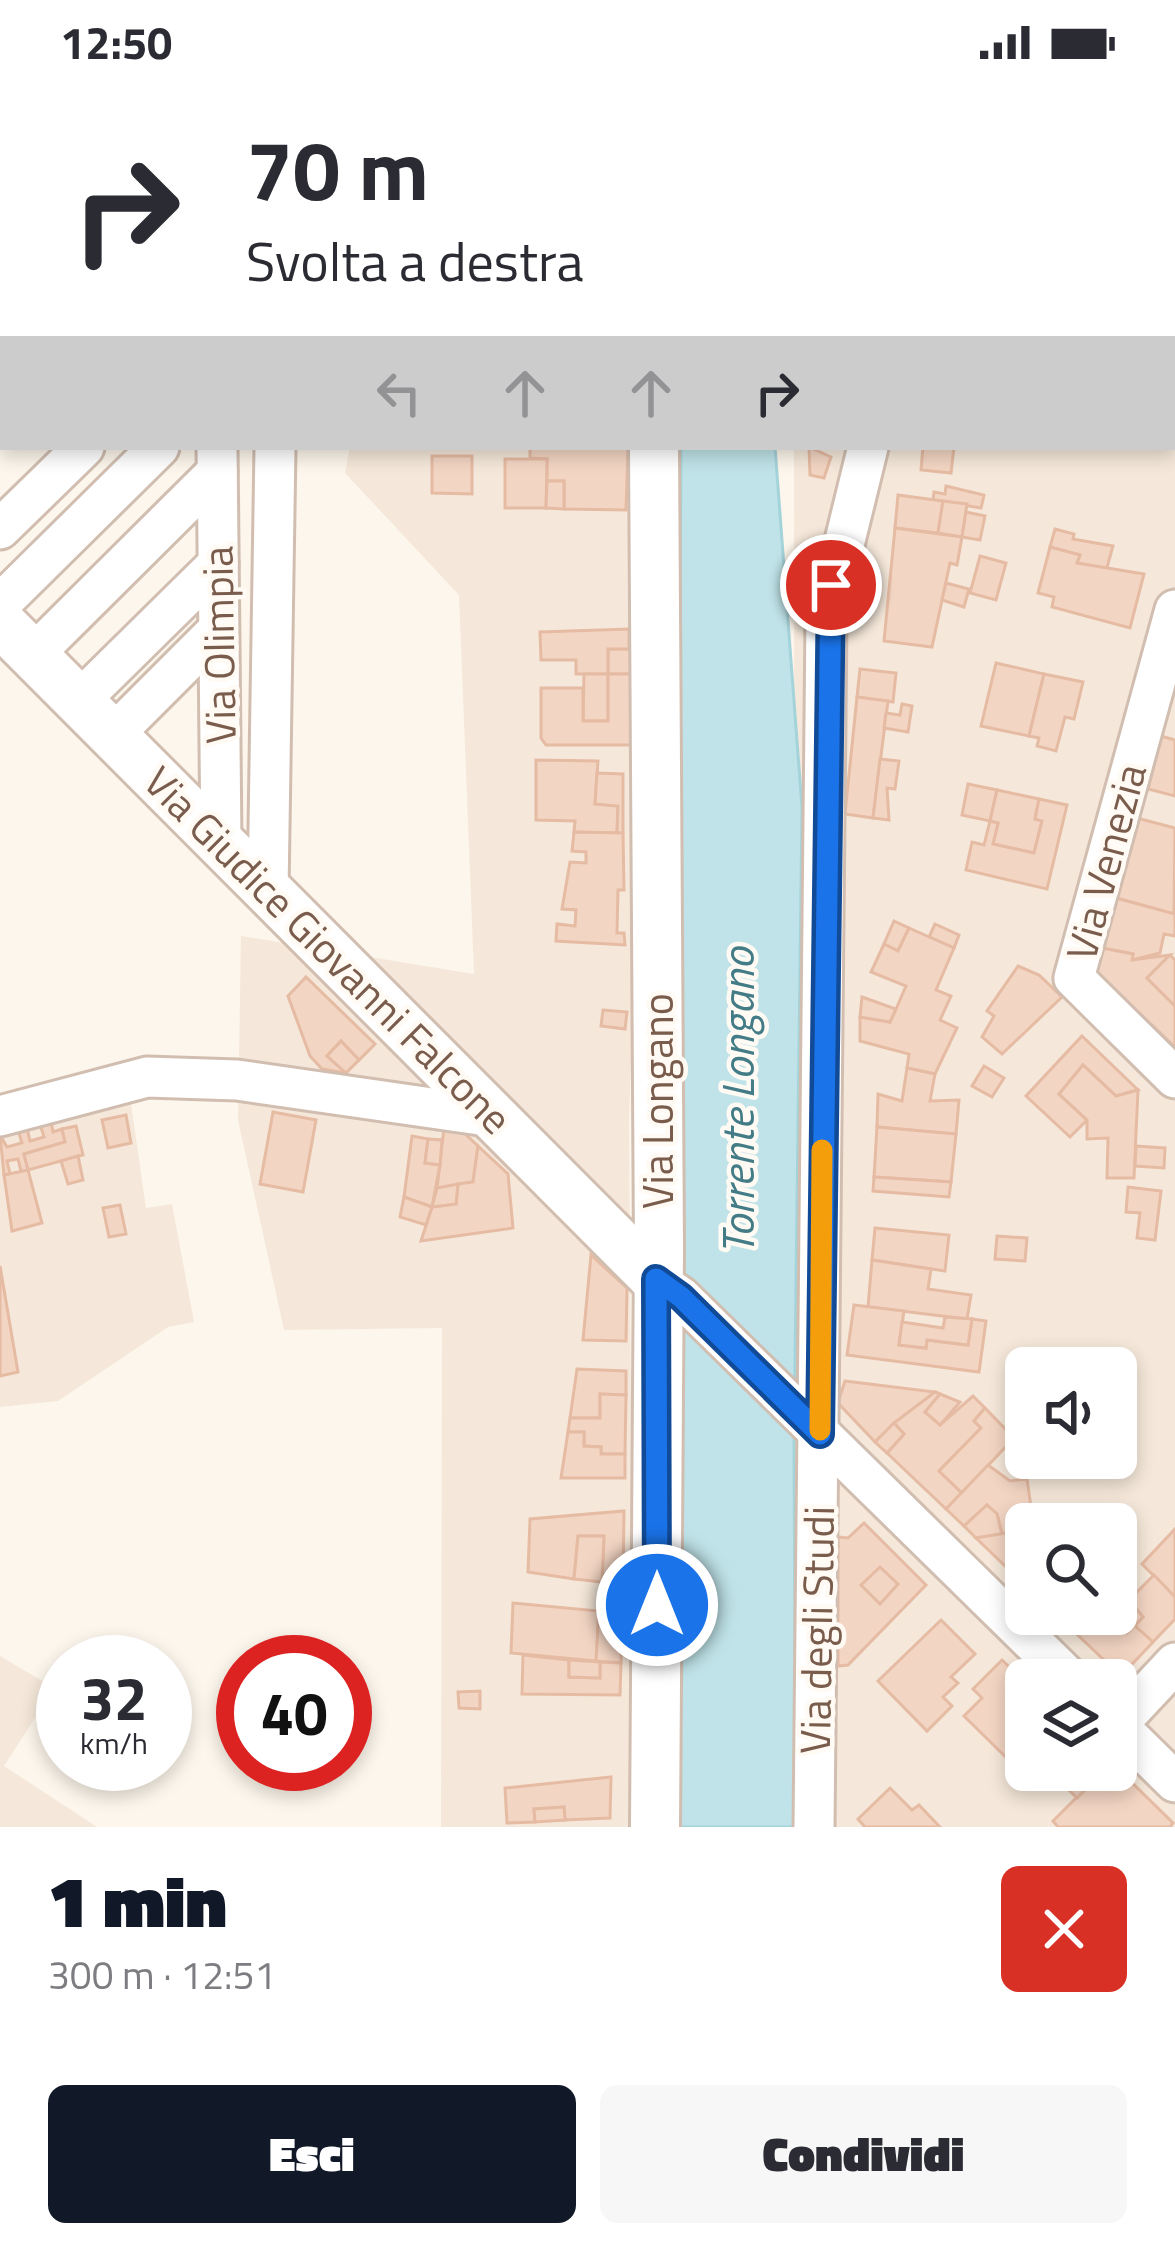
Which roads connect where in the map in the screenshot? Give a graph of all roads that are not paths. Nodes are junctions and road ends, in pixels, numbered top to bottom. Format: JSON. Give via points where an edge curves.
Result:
{"nodes":[{"id":1,"x":81,"y":450,"type":"edge"},
{"id":2,"x":156,"y":450,"type":"edge"},
{"id":3,"x":275,"y":450,"type":"edge"},
{"id":4,"x":654,"y":450,"type":"edge"},
{"id":5,"x":867,"y":450,"type":"edge"},
{"id":6,"x":217,"y":459,"type":"edge"},
{"id":7,"x":0,"y":529,"type":"edge"},
{"id":8,"x":218,"y":564,"type":"junction"},
{"id":9,"x":0,"y":604,"type":"edge"},
{"id":10,"x":1175,"y":610,"type":"edge"},
{"id":11,"x":218,"y":630,"type":"junction"},
{"id":12,"x":16,"y":639,"type":"edge"},
{"id":13,"x":79,"y":701,"type":"junction"},
{"id":14,"x":113,"y":735,"type":"junction"},
{"id":15,"x":221,"y":843,"type":"junction"},
{"id":16,"x":268,"y":891,"type":"junction"},
{"id":17,"x":1175,"y":1078,"type":"edge"},
{"id":18,"x":0,"y":1116,"type":"edge"},
{"id":19,"x":494,"y":1117,"type":"junction"},
{"id":20,"x":668,"y":1288,"type":"junction"},
{"id":21,"x":810,"y":1424,"type":"junction"},
{"id":22,"x":1050,"y":1659,"type":"edge"},
{"id":23,"x":1175,"y":1663,"type":"edge"},
{"id":24,"x":1137,"y":1702,"type":"edge"},
{"id":25,"x":1137,"y":1745,"type":"edge"},
{"id":26,"x":1175,"y":1782,"type":"edge"},
{"id":27,"x":655,"y":1827,"type":"edge"},
{"id":28,"x":814,"y":1827,"type":"edge"}],
"edges":[{"from":1,"to":7,"type":"street"},
{"from":2,"to":9,"type":"street"},
{"from":3,"to":16,"type":"street"},
{"from":4,"to":20,"type":"street","name":"Via Longano"},
{"from":5,"to":21,"type":"street","name":"Via degli Studi","via":[[826,618]]},
{"from":6,"to":8,"type":"street","name":"Via Olimpia"},
{"from":6,"to":12,"type":"street"},
{"from":8,"to":11,"type":"street","name":"Via Olimpia"},
{"from":8,"to":13,"type":"street"},
{"from":10,"to":17,"type":"street","name":"Via Venezia","via":[[1074,978]]},
{"from":11,"to":14,"type":"street"},
{"from":11,"to":15,"type":"street","name":"Via Olimpia"},
{"from":12,"to":13,"type":"street","name":"Via Giudice Giovanni Falcone"},
{"from":13,"to":14,"type":"street","name":"Via Giudice Giovanni Falcone"},
{"from":14,"to":15,"type":"street","name":"Via Giudice Giovanni Falcone"},
{"from":15,"to":16,"type":"street","name":"Via Giudice Giovanni Falcone"},
{"from":16,"to":19,"type":"street","name":"Via Giudice Giovanni Falcone"},
{"from":18,"to":19,"type":"street","via":[[167,1077]]},
{"from":19,"to":20,"type":"street","name":"Via Giudice Giovanni Falcone"},
{"from":20,"to":21,"type":"street"},
{"from":20,"to":27,"type":"street","name":"Via Longano"},
{"from":21,"to":22,"type":"street"},
{"from":21,"to":28,"type":"street","name":"Via degli Studi"},
{"from":23,"to":24,"type":"street"},
{"from":25,"to":26,"type":"street"}]}
